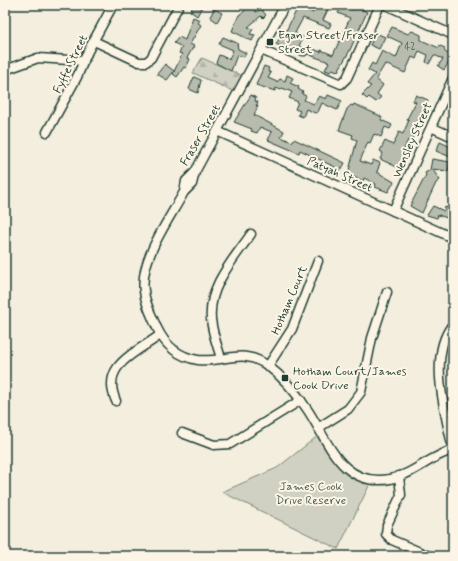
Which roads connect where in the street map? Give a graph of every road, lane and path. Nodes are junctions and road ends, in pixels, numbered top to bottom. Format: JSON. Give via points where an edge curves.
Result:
{"nodes":[{"id":1,"x":113,"y":5,"type":"edge"},
{"id":2,"x":179,"y":5,"type":"edge"},
{"id":3,"x":285,"y":5,"type":"edge"},
{"id":4,"x":380,"y":5,"type":"edge"},
{"id":5,"x":386,"y":5,"type":"edge"},
{"id":6,"x":453,"y":35,"type":"edge"},
{"id":7,"x":94,"y":41,"type":"junction"},
{"id":8,"x":261,"y":50,"type":"junction"},
{"id":9,"x":84,"y":61,"type":"junction"},
{"id":10,"x":5,"y":70,"type":"edge"},
{"id":11,"x":453,"y":78,"type":"edge"},
{"id":12,"x":431,"y":127,"type":"junction"},
{"id":13,"x":217,"y":131,"type":"junction"},
{"id":14,"x":47,"y":132,"type":"dead end"},
{"id":15,"x":453,"y":136,"type":"edge"},
{"id":16,"x":394,"y":211,"type":"junction"},
{"id":17,"x":251,"y":234,"type":"dead end"},
{"id":18,"x":453,"y":238,"type":"edge"},
{"id":19,"x":318,"y":261,"type":"dead end"},
{"id":20,"x":387,"y":292,"type":"dead end"},
{"id":21,"x":452,"y":322,"type":"edge"},
{"id":22,"x":160,"y":336,"type":"junction"},
{"id":23,"x":221,"y":358,"type":"junction"},
{"id":24,"x":268,"y":366,"type":"junction"},
{"id":25,"x":301,"y":400,"type":"junction"},
{"id":26,"x":116,"y":401,"type":"dead end"},
{"id":27,"x":318,"y":428,"type":"junction"},
{"id":28,"x":182,"y":433,"type":"dead end"},
{"id":29,"x":453,"y":450,"type":"edge"},
{"id":30,"x":399,"y":476,"type":"junction"},
{"id":31,"x":429,"y":556,"type":"edge"}],
"edges":[{"from":1,"to":7,"type":"street","name":"Fyffe Street"},
{"from":2,"to":7,"type":"street","via":[[151,58],[146,62],[139,62]]},
{"from":3,"to":8,"type":"street","name":"Fraser Street"},
{"from":4,"to":8,"type":"street","via":[[347,78],[340,84]]},
{"from":5,"to":6,"type":"street"},
{"from":7,"to":9,"type":"street","name":"Fyffe Street"},
{"from":8,"to":13,"type":"street","name":"Fraser Street"},
{"from":9,"to":10,"type":"street","via":[[38,58]]},
{"from":9,"to":14,"type":"street","name":"Fyffe Street"},
{"from":11,"to":12,"type":"street","name":"Wensley Street"},
{"from":12,"to":15,"type":"street"},
{"from":12,"to":16,"type":"street","name":"Wensley Street"},
{"from":13,"to":16,"type":"street","name":"Patyah Street"},
{"from":13,"to":22,"type":"street","name":"Fraser Street","via":[[195,172],[186,181],[184,192],[150,254],[143,280],[145,300]]},
{"from":16,"to":18,"type":"street","name":"Patyah Street"},
{"from":17,"to":23,"type":"street","via":[[221,278],[212,300],[211,320]]},
{"from":19,"to":24,"type":"street","name":"Hotham Court","via":[[292,329]]},
{"from":20,"to":27,"type":"street","via":[[374,332],[361,392],[348,409]]},
{"from":21,"to":29,"type":"street","via":[[440,357],[442,393]]},
{"from":22,"to":23,"type":"street","via":[[176,351],[189,358]]},
{"from":22,"to":26,"type":"street","via":[[115,369],[110,384]]},
{"from":23,"to":24,"type":"street","via":[[244,356]]},
{"from":24,"to":25,"type":"street"},
{"from":25,"to":27,"type":"street"},
{"from":25,"to":28,"type":"street","via":[[230,444],[214,445]]},
{"from":27,"to":30,"type":"street","via":[[338,460],[354,473],[372,479]]},
{"from":29,"to":30,"type":"street"},
{"from":30,"to":31,"type":"street","via":[[401,495],[387,525],[386,534],[392,540]]}]}
